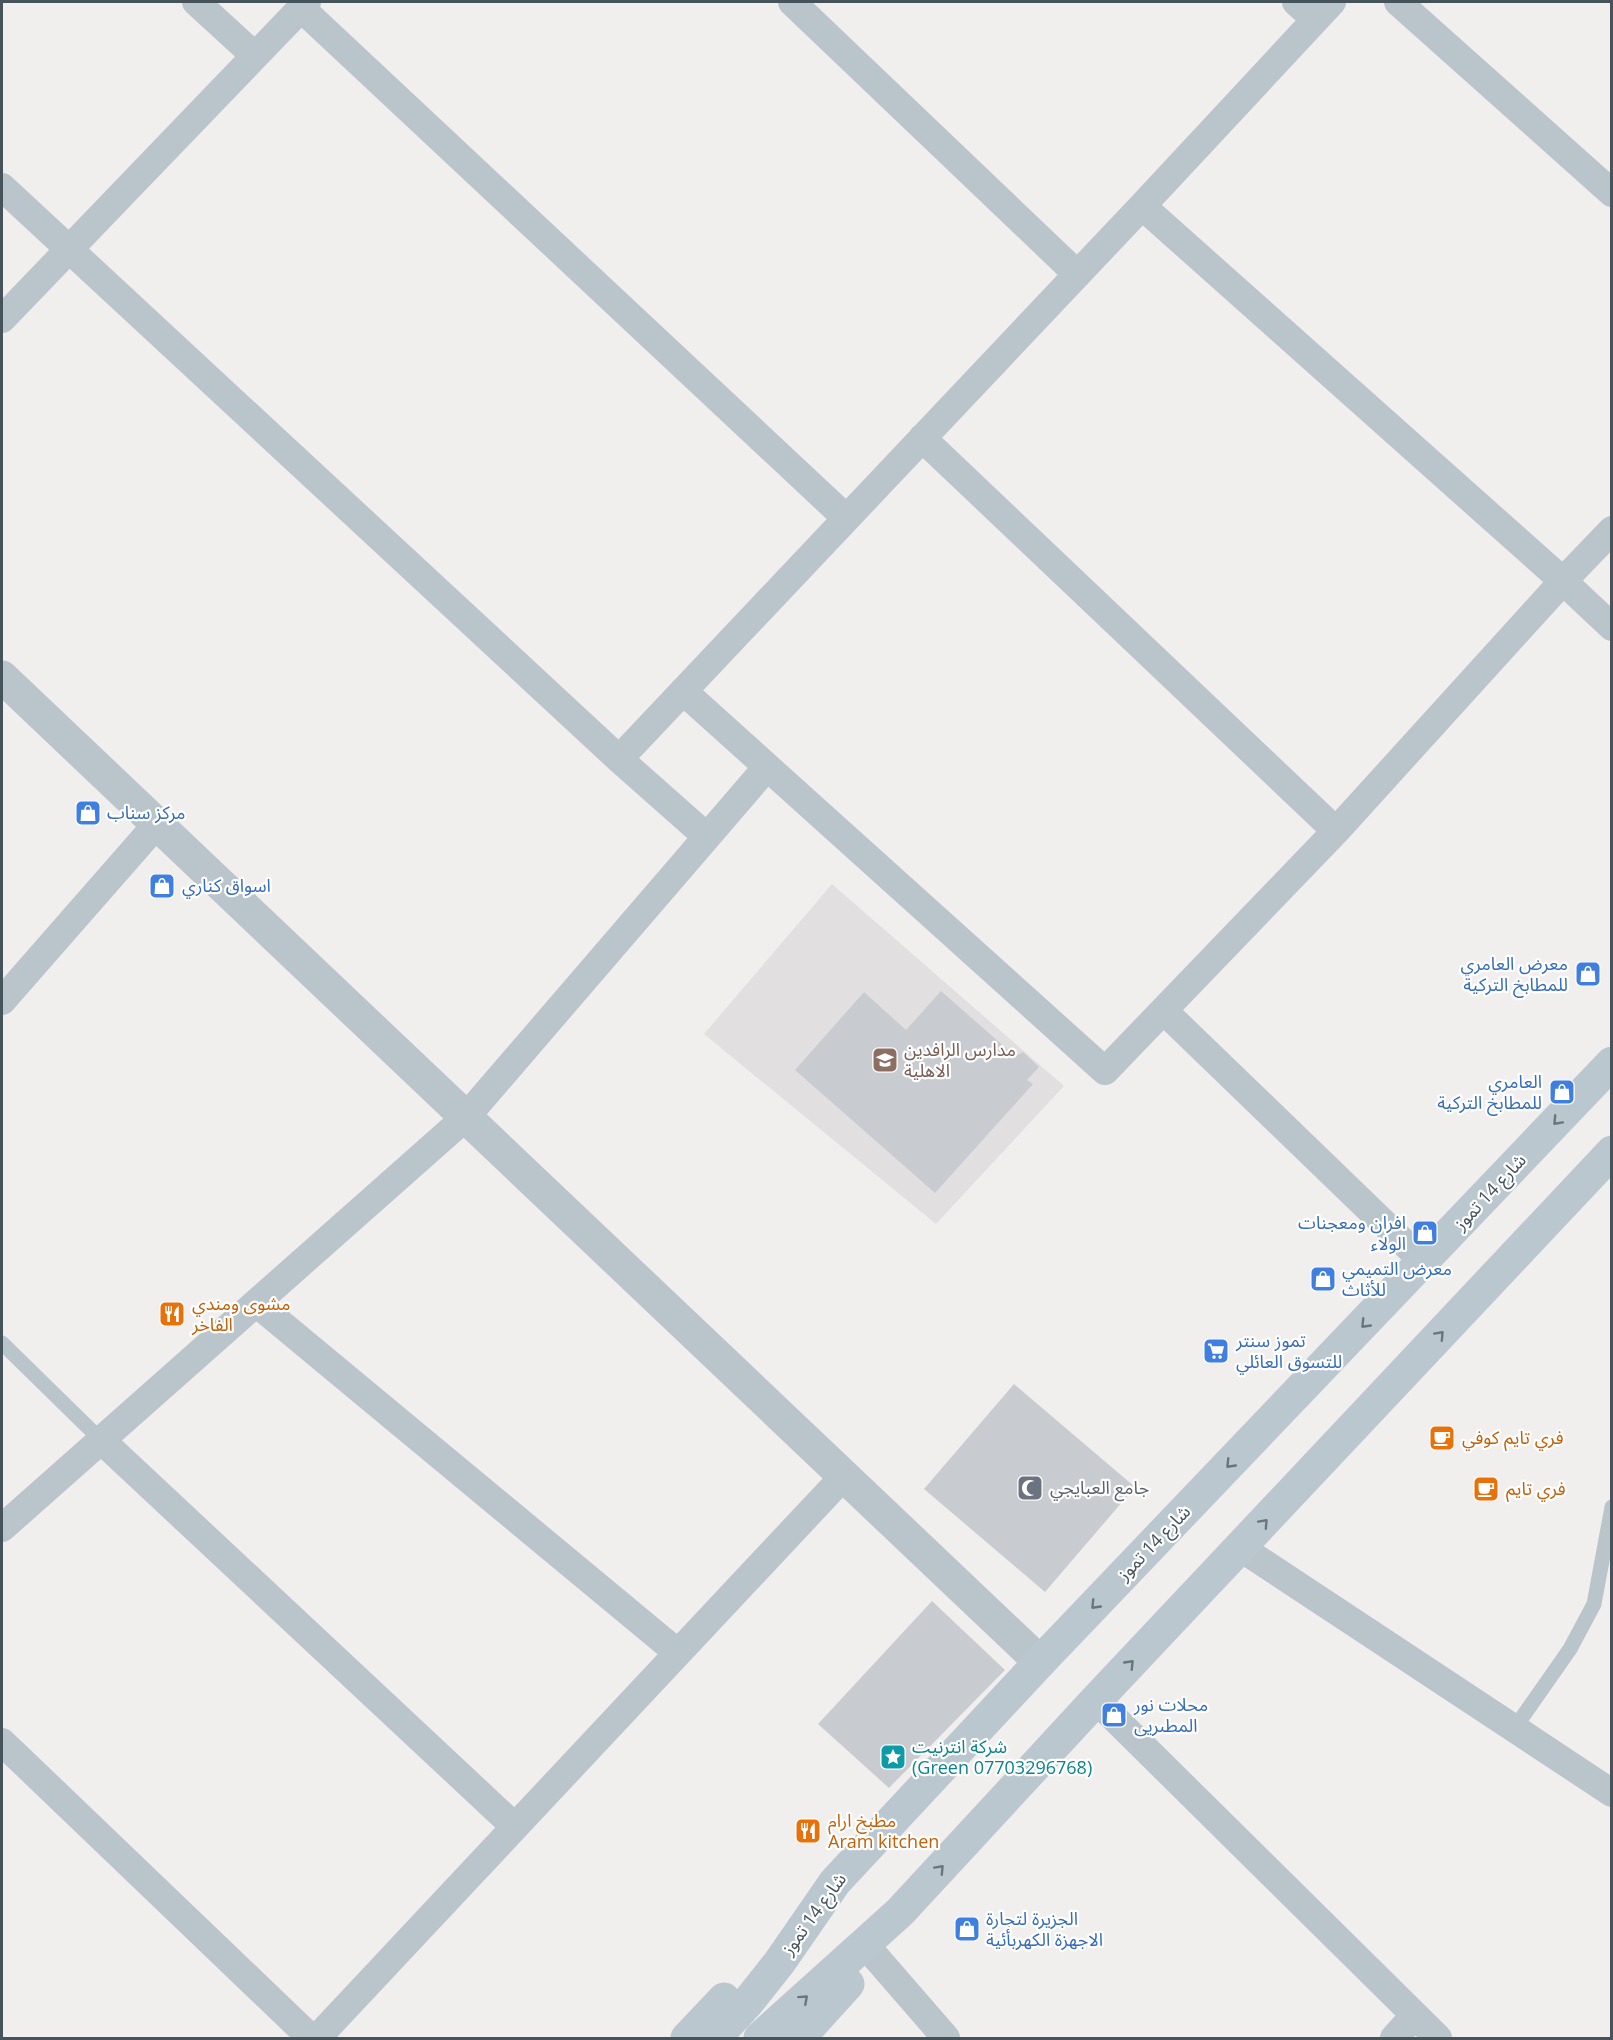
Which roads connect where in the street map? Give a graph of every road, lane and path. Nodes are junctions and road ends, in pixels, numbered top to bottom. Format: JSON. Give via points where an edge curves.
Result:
{"nodes":[{"id":1,"x":196,"y":2,"type":"edge"},
{"id":2,"x":792,"y":2,"type":"edge"},
{"id":3,"x":1398,"y":2,"type":"edge"},
{"id":4,"x":304,"y":5,"type":"edge"},
{"id":5,"x":1315,"y":7,"type":"edge"},
{"id":6,"x":255,"y":56,"type":"junction"},
{"id":7,"x":2,"y":187,"type":"edge"},
{"id":8,"x":1611,"y":193,"type":"edge"},
{"id":9,"x":1142,"y":206,"type":"junction"},
{"id":10,"x":68,"y":250,"type":"junction"},
{"id":11,"x":1076,"y":273,"type":"junction"},
{"id":12,"x":2,"y":319,"type":"edge"},
{"id":13,"x":922,"y":438,"type":"junction"},
{"id":14,"x":846,"y":518,"type":"junction"},
{"id":15,"x":1611,"y":530,"type":"edge"},
{"id":16,"x":1563,"y":581,"type":"junction"},
{"id":17,"x":1611,"y":627,"type":"edge"},
{"id":18,"x":2,"y":677,"type":"edge"},
{"id":19,"x":682,"y":691,"type":"junction"},
{"id":20,"x":619,"y":759,"type":"junction"},
{"id":21,"x":767,"y":767,"type":"junction"},
{"id":22,"x":157,"y":824,"type":"junction"},
{"id":23,"x":1336,"y":831,"type":"junction"},
{"id":24,"x":706,"y":836,"type":"junction"},
{"id":25,"x":2,"y":1001,"type":"edge"},
{"id":26,"x":1164,"y":1011,"type":"junction"},
{"id":27,"x":1611,"y":1064,"type":"edge"},
{"id":28,"x":466,"y":1117,"type":"junction"},
{"id":29,"x":1608,"y":1164,"type":"edge"},
{"id":30,"x":1424,"y":1262,"type":"junction"},
{"id":31,"x":256,"y":1303,"type":"junction"},
{"id":32,"x":2,"y":1343,"type":"edge"},
{"id":33,"x":100,"y":1440,"type":"junction"},
{"id":34,"x":844,"y":1476,"type":"junction"},
{"id":35,"x":1611,"y":1507,"type":"edge"},
{"id":36,"x":2,"y":1528,"type":"edge"},
{"id":37,"x":1241,"y":1548,"type":"junction"},
{"id":38,"x":678,"y":1653,"type":"junction"},
{"id":39,"x":1040,"y":1662,"type":"junction"},
{"id":40,"x":1096,"y":1700,"type":"junction"},
{"id":41,"x":1514,"y":1729,"type":"junction"},
{"id":42,"x":2,"y":1742,"type":"edge"},
{"id":43,"x":1611,"y":1793,"type":"edge"},
{"id":44,"x":515,"y":1827,"type":"junction"},
{"id":45,"x":835,"y":1882,"type":"junction"},
{"id":46,"x":900,"y":1912,"type":"junction"},
{"id":47,"x":874,"y":1955,"type":"junction"},
{"id":48,"x":1414,"y":2016,"type":"junction"},
{"id":49,"x":311,"y":2038,"type":"edge"},
{"id":50,"x":317,"y":2038,"type":"edge"},
{"id":51,"x":687,"y":2038,"type":"edge"},
{"id":52,"x":715,"y":2038,"type":"edge"},
{"id":53,"x":760,"y":2038,"type":"edge"},
{"id":54,"x":799,"y":2038,"type":"edge"},
{"id":55,"x":946,"y":2038,"type":"edge"},
{"id":56,"x":1394,"y":2038,"type":"edge"},
{"id":57,"x":1437,"y":2038,"type":"edge"}],
"edges":[{"from":1,"to":6,"type":"street"},
{"from":2,"to":11,"type":"street"},
{"from":3,"to":8,"type":"street"},
{"from":4,"to":6,"type":"street"},
{"from":4,"to":14,"type":"street"},
{"from":5,"to":9,"type":"street"},
{"from":6,"to":10,"type":"street"},
{"from":7,"to":10,"type":"street"},
{"from":9,"to":11,"type":"street"},
{"from":9,"to":16,"type":"street"},
{"from":10,"to":12,"type":"street"},
{"from":10,"to":20,"type":"street"},
{"from":11,"to":13,"type":"street"},
{"from":13,"to":14,"type":"street"},
{"from":13,"to":23,"type":"street"},
{"from":14,"to":19,"type":"street"},
{"from":15,"to":16,"type":"street"},
{"from":16,"to":17,"type":"street"},
{"from":16,"to":23,"type":"street"},
{"from":18,"to":22,"type":"street"},
{"from":19,"to":20,"type":"street"},
{"from":19,"to":21,"type":"street"},
{"from":20,"to":24,"type":"street"},
{"from":21,"to":24,"type":"street"},
{"from":21,"to":26,"type":"street","via":[[1105,1071]]},
{"from":22,"to":25,"type":"street"},
{"from":22,"to":28,"type":"street"},
{"from":23,"to":26,"type":"street"},
{"from":24,"to":28,"type":"street"},
{"from":26,"to":30,"type":"street"},
{"from":27,"to":30,"type":"main road","name":"شارع 14 تموز","one_way":true},
{"from":28,"to":31,"type":"street"},
{"from":28,"to":34,"type":"street"},
{"from":37,"to":29,"type":"main road","one_way":true},
{"from":30,"to":39,"type":"main road","name":"شارع 14 تموز","one_way":true},
{"from":31,"to":33,"type":"street"},
{"from":31,"to":38,"type":"street"},
{"from":32,"to":33,"type":"lane"},
{"from":33,"to":36,"type":"street"},
{"from":33,"to":44,"type":"street"},
{"from":34,"to":38,"type":"street"},
{"from":34,"to":39,"type":"street"},
{"from":35,"to":41,"type":"lane","via":[[1594,1604],[1570,1649]]},
{"from":40,"to":37,"type":"main road","one_way":true},
{"from":37,"to":41,"type":"street"},
{"from":38,"to":44,"type":"street"},
{"from":39,"to":45,"type":"main road","name":"شارع 14 تموز"},
{"from":46,"to":40,"type":"main road","one_way":true},
{"from":40,"to":48,"type":"street"},
{"from":41,"to":43,"type":"street"},
{"from":42,"to":49,"type":"street"},
{"from":44,"to":50,"type":"street"},
{"from":45,"to":51,"type":"main road"},
{"from":45,"to":52,"type":"main road","name":"شارع 14 تموز","via":[[778,1963]]},
{"from":46,"to":47,"type":"main road"},
{"from":53,"to":46,"type":"main road","one_way":true},
{"from":47,"to":54,"type":"main road"},
{"from":47,"to":55,"type":"street"},
{"from":48,"to":56,"type":"street"},
{"from":48,"to":57,"type":"street"}]}
